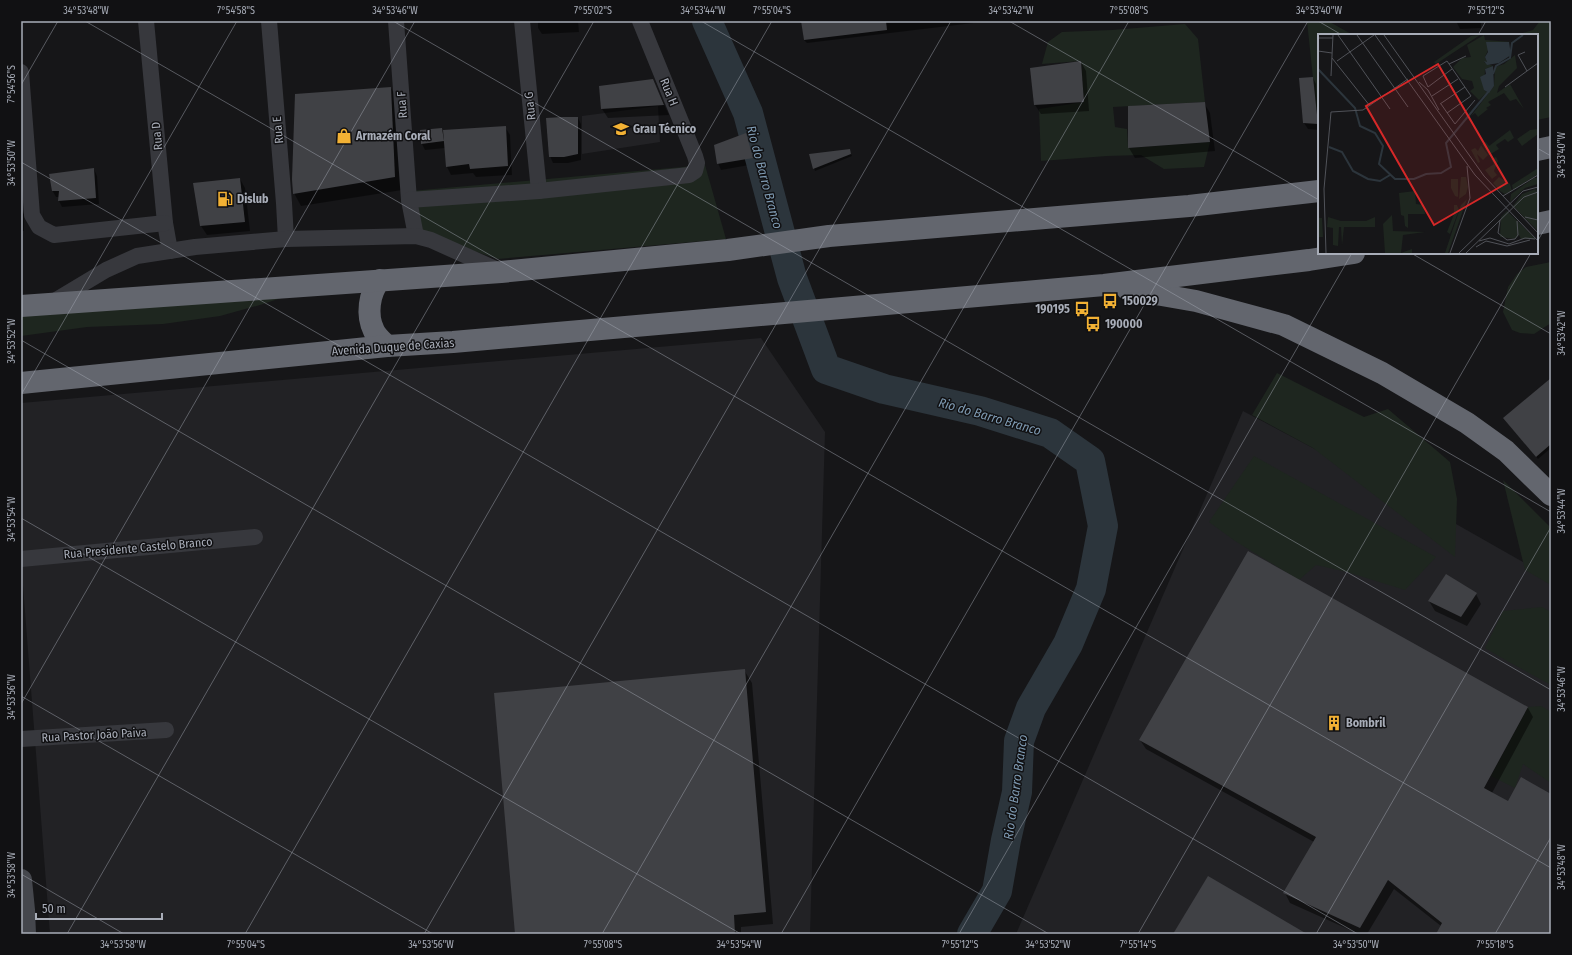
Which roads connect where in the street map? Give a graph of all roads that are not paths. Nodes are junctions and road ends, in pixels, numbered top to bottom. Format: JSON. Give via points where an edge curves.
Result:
{"nodes":[{"id":1,"x":146,"y":21,"type":"edge"},
{"id":2,"x":269,"y":21,"type":"edge"},
{"id":3,"x":396,"y":21,"type":"edge"},
{"id":4,"x":522,"y":21,"type":"edge"},
{"id":5,"x":640,"y":21,"type":"edge"},
{"id":6,"x":21,"y":72,"type":"edge"},
{"id":7,"x":1551,"y":147,"type":"edge"},
{"id":8,"x":1538,"y":150,"type":"edge"},
{"id":9,"x":539,"y":191,"type":"junction"},
{"id":10,"x":1318,"y":191,"type":"edge"},
{"id":11,"x":409,"y":200,"type":"junction"},
{"id":12,"x":1551,"y":220,"type":"edge"},
{"id":13,"x":165,"y":223,"type":"junction"},
{"id":14,"x":1538,"y":224,"type":"edge"},
{"id":15,"x":416,"y":236,"type":"junction"},
{"id":16,"x":286,"y":239,"type":"junction"},
{"id":17,"x":170,"y":251,"type":"junction"},
{"id":18,"x":1348,"y":254,"type":"edge"},
{"id":19,"x":501,"y":272,"type":"junction"},
{"id":20,"x":380,"y":280,"type":"junction"},
{"id":21,"x":1104,"y":285,"type":"junction"},
{"id":22,"x":49,"y":304,"type":"junction"},
{"id":23,"x":21,"y":306,"type":"edge"},
{"id":24,"x":387,"y":346,"type":"junction"},
{"id":25,"x":21,"y":383,"type":"edge"},
{"id":26,"x":1551,"y":495,"type":"edge"},
{"id":27,"x":255,"y":537,"type":"dead end"},
{"id":28,"x":21,"y":558,"type":"edge"},
{"id":29,"x":166,"y":730,"type":"dead end"},
{"id":30,"x":21,"y":739,"type":"edge"},
{"id":31,"x":21,"y":880,"type":"edge"},
{"id":32,"x":23,"y":910,"type":"edge"},
{"id":33,"x":25,"y":934,"type":"edge"}],
"edges":[{"from":1,"to":13,"type":"street","name":"Rua D"},
{"from":2,"to":16,"type":"street","name":"Rua E"},
{"from":3,"to":11,"type":"street","name":"Rua F"},
{"from":4,"to":9,"type":"street","name":"Rua G"},
{"from":5,"to":9,"type":"street","name":"Rua H","via":[[697,163],[695,171],[689,175]]},
{"from":6,"to":13,"type":"street","via":[[32,215],[39,227],[54,235]]},
{"from":7,"to":8,"type":"highway"},
{"from":9,"to":11,"type":"street"},
{"from":10,"to":19,"type":"highway","via":[[1189,206],[829,236],[728,250]]},
{"from":11,"to":15,"type":"street","name":"Rua F"},
{"from":12,"to":14,"type":"highway"},
{"from":13,"to":17,"type":"street","name":"Rua D"},
{"from":15,"to":16,"type":"street"},
{"from":15,"to":19,"type":"street","via":[[431,240]]},
{"from":16,"to":17,"type":"street"},
{"from":17,"to":22,"type":"street","via":[[137,256],[106,270]]},
{"from":18,"to":21,"type":"highway"},
{"from":19,"to":20,"type":"highway"},
{"from":20,"to":22,"type":"highway"},
{"from":20,"to":24,"type":"highway","via":[[371,296],[370,316],[373,330]]},
{"from":21,"to":24,"type":"highway","name":"Avenida Duque de Caxias","via":[[766,316]]},
{"from":21,"to":26,"type":"highway","via":[[1196,301],[1284,325],[1382,374],[1467,423],[1506,451]]},
{"from":22,"to":23,"type":"highway"},
{"from":24,"to":25,"type":"highway","name":"Avenida Duque de Caxias"},
{"from":27,"to":28,"type":"street","name":"Rua Presidente Castelo Branco"},
{"from":29,"to":30,"type":"street","name":"Rua Pastor João Paiva"},
{"from":31,"to":32,"type":"street"},
{"from":32,"to":33,"type":"street"}]}
